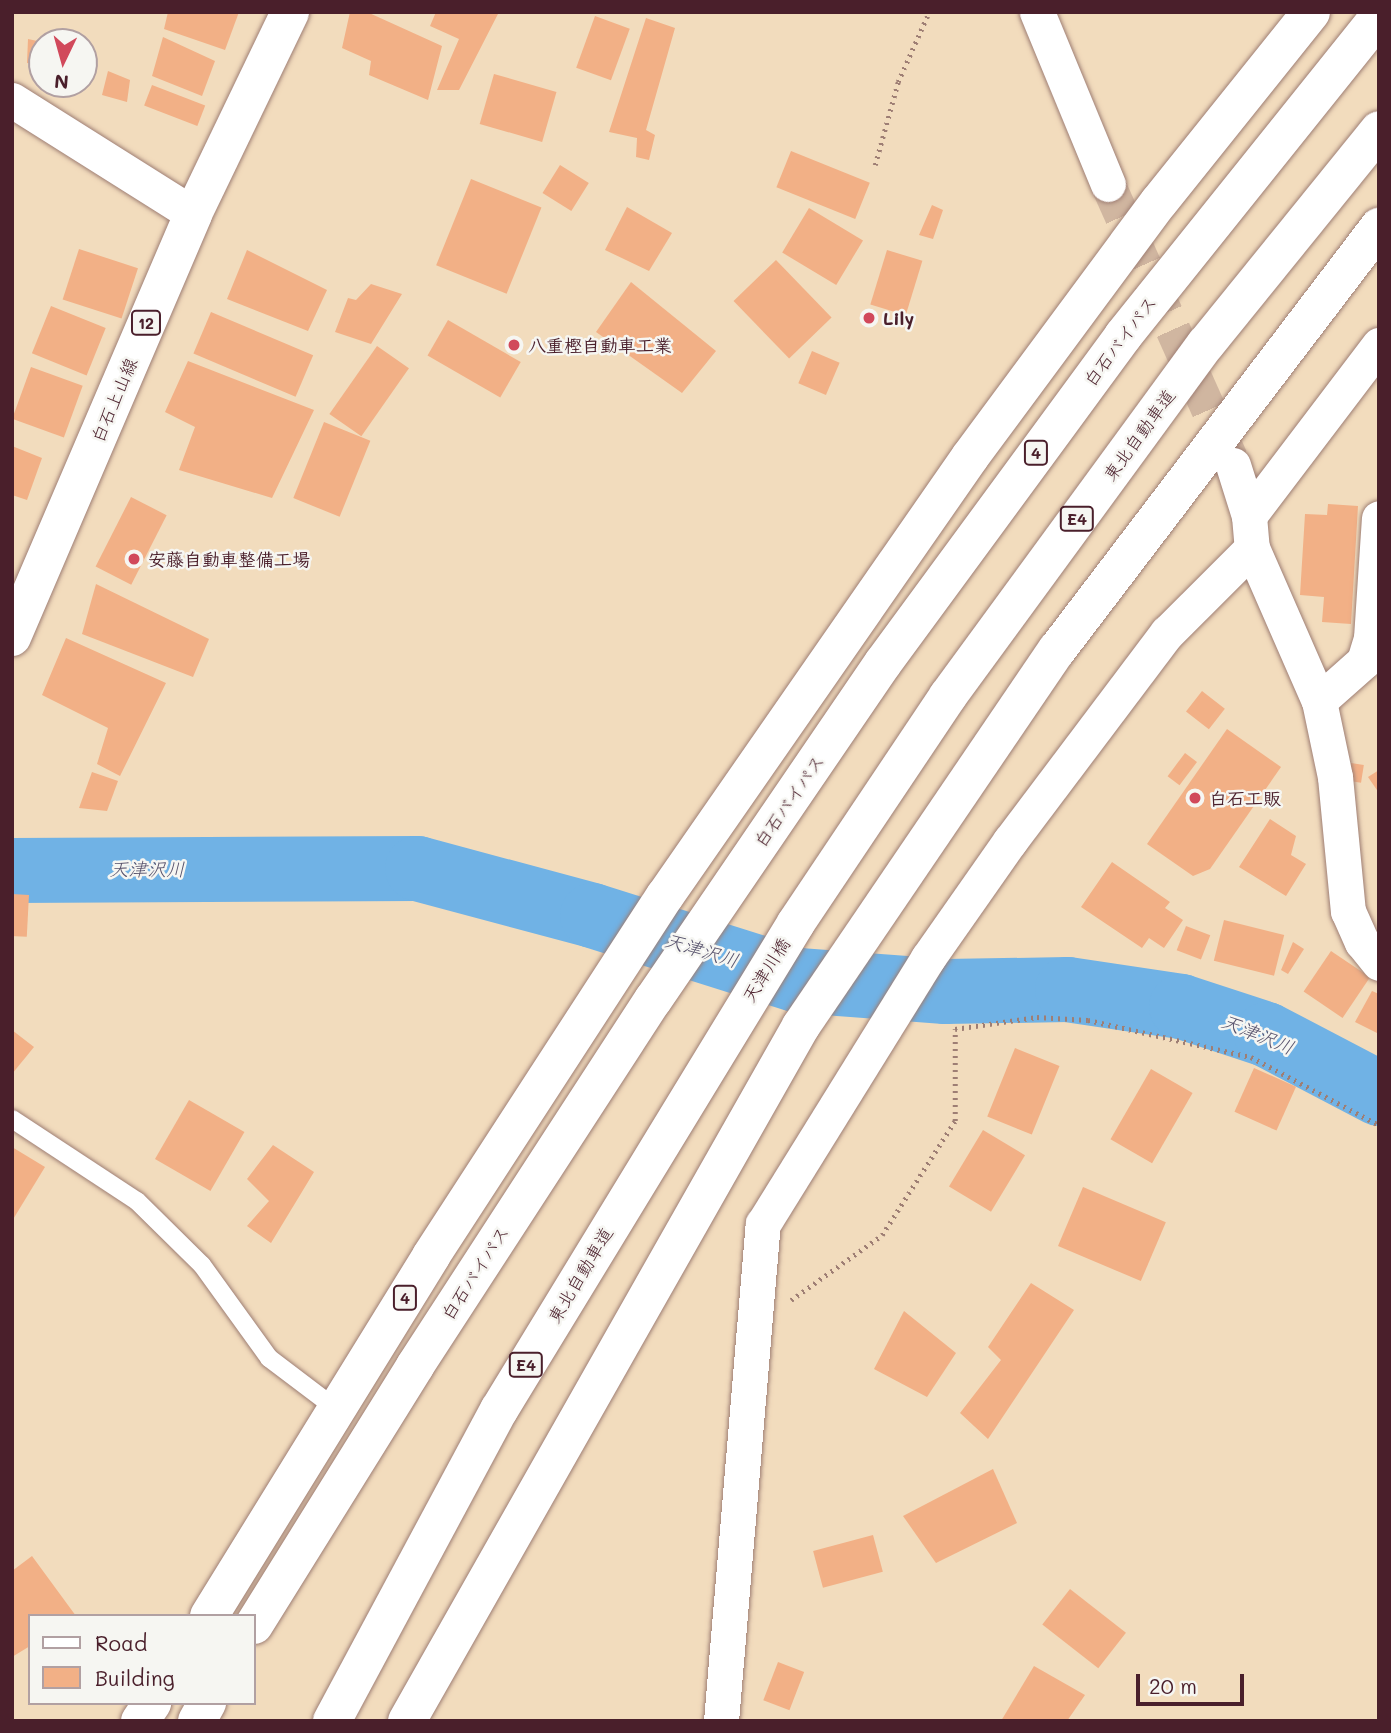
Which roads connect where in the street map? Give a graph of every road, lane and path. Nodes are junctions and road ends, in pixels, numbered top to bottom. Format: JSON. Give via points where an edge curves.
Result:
{"nodes":[{"id":1,"x":290,"y":12,"type":"edge"},
{"id":2,"x":929,"y":12,"type":"edge"},
{"id":3,"x":1037,"y":12,"type":"edge"},
{"id":4,"x":1311,"y":12,"type":"edge"},
{"id":5,"x":1379,"y":16,"type":"edge"},
{"id":6,"x":12,"y":100,"type":"edge"},
{"id":7,"x":1379,"y":130,"type":"edge"},
{"id":8,"x":875,"y":165,"type":"dead end"},
{"id":9,"x":1108,"y":184,"type":"tunnel mouth"},
{"id":10,"x":193,"y":214,"type":"junction"},
{"id":11,"x":1379,"y":227,"type":"edge"},
{"id":12,"x":1379,"y":345,"type":"edge"},
{"id":13,"x":1233,"y":465,"type":"tunnel mouth"},
{"id":14,"x":1379,"y":519,"type":"edge"},
{"id":15,"x":1250,"y":532,"type":"junction"},
{"id":16,"x":12,"y":638,"type":"edge"},
{"id":17,"x":1319,"y":701,"type":"junction"},
{"id":18,"x":796,"y":923,"type":"joint"},
{"id":19,"x":1379,"y":963,"type":"edge"},
{"id":20,"x":736,"y":1018,"type":"joint"},
{"id":21,"x":12,"y":1119,"type":"edge"},
{"id":22,"x":1379,"y":1125,"type":"edge"},
{"id":23,"x":756,"y":1325,"type":"junction"},
{"id":24,"x":335,"y":1408,"type":"junction"},
{"id":25,"x":210,"y":1614,"type":"edge"},
{"id":26,"x":256,"y":1622,"type":"edge"},
{"id":27,"x":151,"y":1705,"type":"edge"},
{"id":28,"x":206,"y":1705,"type":"edge"},
{"id":29,"x":141,"y":1721,"type":"edge"},
{"id":30,"x":197,"y":1721,"type":"edge"},
{"id":31,"x":332,"y":1721,"type":"edge"},
{"id":32,"x":407,"y":1721,"type":"edge"},
{"id":33,"x":721,"y":1721,"type":"edge"}],
"edges":[{"from":1,"to":10,"type":"main road","name":"白石上山線","number":"12"},
{"from":2,"to":8,"type":"path","via":[[898,82]]},
{"from":3,"to":9,"type":"street"},
{"from":4,"to":24,"type":"main road","number":"4","via":[[1159,202],[970,457],[665,896]]},
{"from":5,"to":26,"type":"main road","name":"白石バイパス","number":"4","via":[[1071,404],[883,663],[653,1000],[415,1366]]},
{"from":6,"to":10,"type":"street"},
{"from":7,"to":18,"type":"main road","name":"東北自動車道","number":"E4","via":[[1206,344],[948,696]]},
{"from":10,"to":16,"type":"main road","name":"白石上山線","number":"12"},
{"from":11,"to":32,"type":"main road","via":[[1057,650],[801,1026]]},
{"from":12,"to":15,"type":"street"},
{"from":13,"to":15,"type":"street"},
{"from":14,"to":17,"type":"street","via":[[1374,613],[1364,661]]},
{"from":15,"to":17,"type":"street"},
{"from":15,"to":23,"type":"street","via":[[1167,633],[928,958],[763,1224]]},
{"from":17,"to":19,"type":"street","via":[[1335,777],[1348,911],[1362,942]]},
{"from":18,"to":20,"type":"main road","name":"天津川橋","number":"E4"},
{"from":20,"to":31,"type":"main road","name":"東北自動車道","number":"E4","via":[[499,1410]]},
{"from":21,"to":24,"type":"lane","via":[[137,1201],[202,1265],[269,1357]]},
{"from":22,"to":23,"type":"path","via":[[1251,1057],[1088,1020],[1037,1017],[954,1029],[956,1121],[882,1235]]},
{"from":23,"to":33,"type":"street"},
{"from":24,"to":25,"type":"main road","number":"4"},
{"from":27,"to":29,"type":"main road"},
{"from":28,"to":30,"type":"main road"}]}
